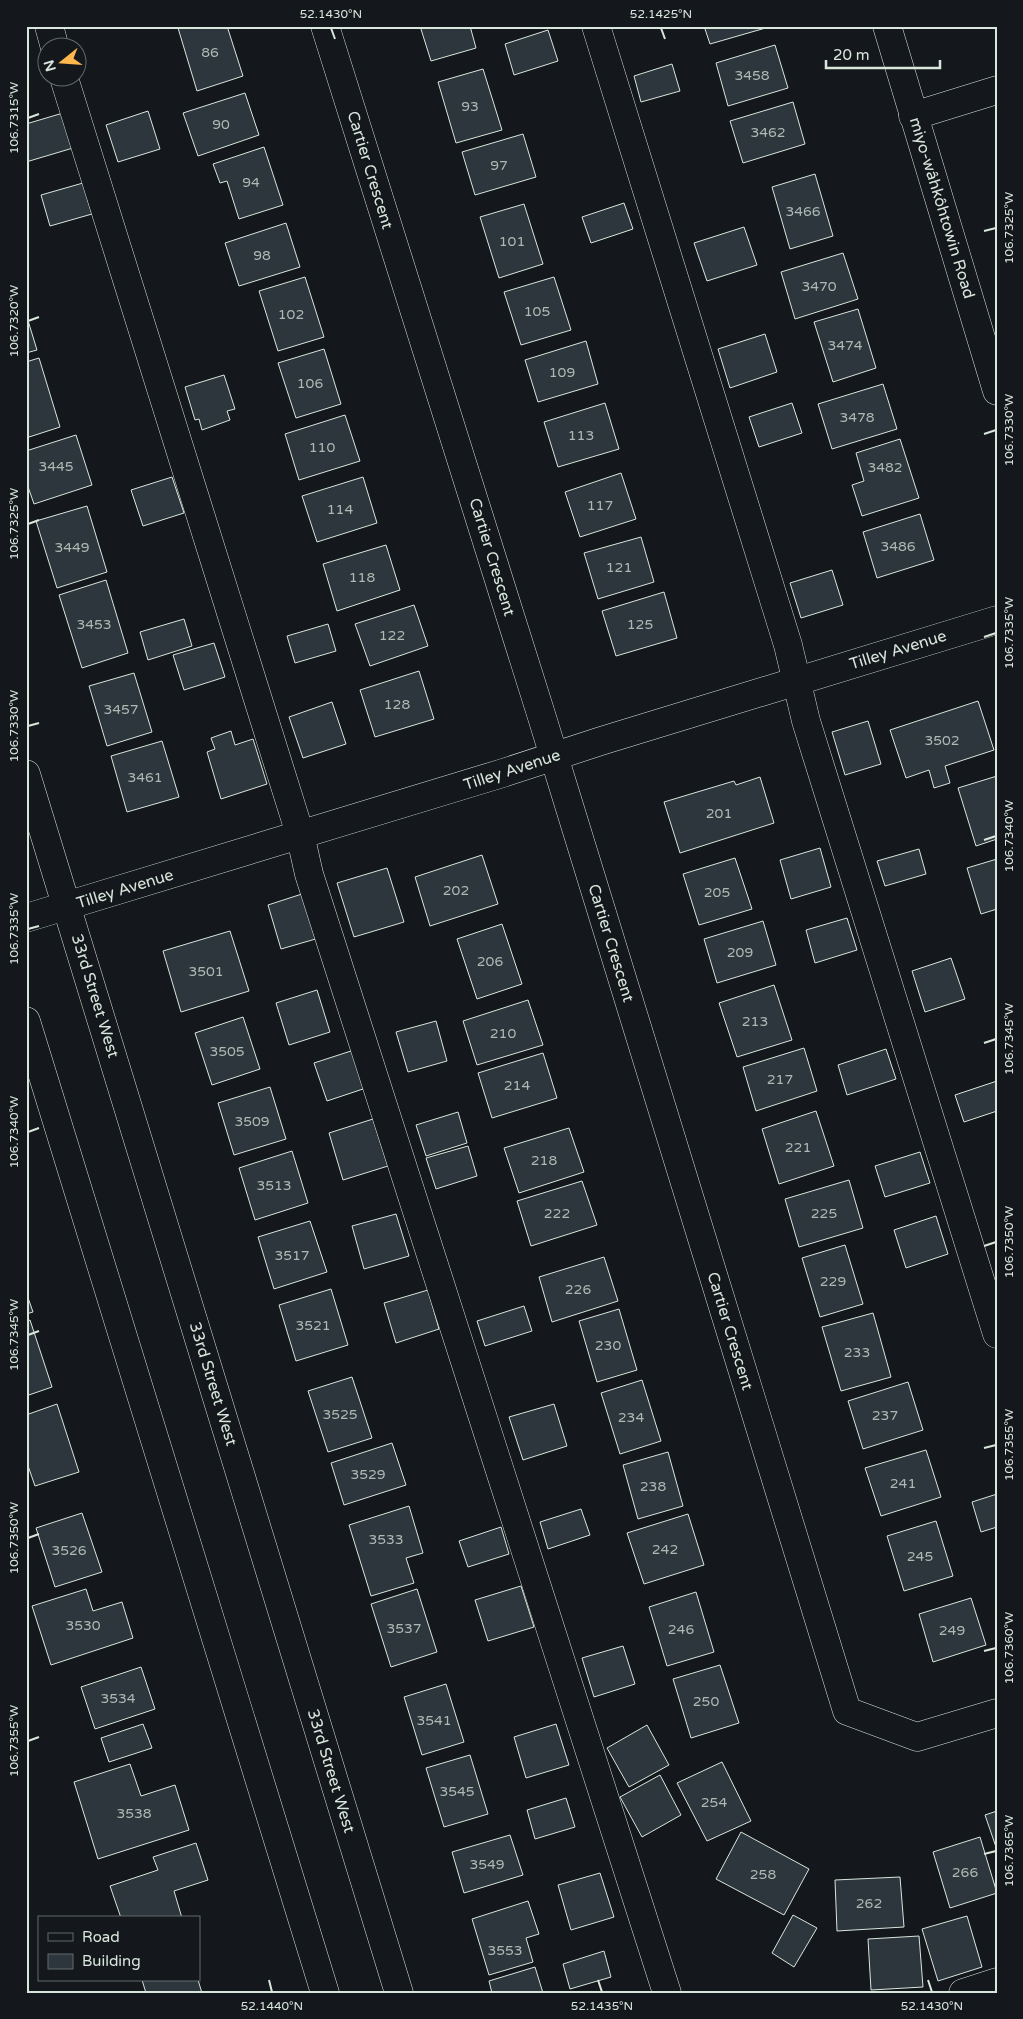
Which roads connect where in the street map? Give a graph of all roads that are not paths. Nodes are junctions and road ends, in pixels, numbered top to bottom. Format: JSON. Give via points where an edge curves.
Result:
{"nodes":[{"id":1,"x":325,"y":26,"type":"edge"},
{"id":2,"x":596,"y":26,"type":"edge"},
{"id":3,"x":887,"y":26,"type":"edge"},
{"id":4,"x":67,"y":88,"type":"edge"},
{"id":5,"x":997,"y":90,"type":"edge"},
{"id":6,"x":914,"y":116,"type":"junction"},
{"id":7,"x":996,"y":382,"type":"edge"},
{"id":8,"x":997,"y":620,"type":"edge"},
{"id":9,"x":796,"y":681,"type":"junction"},
{"id":10,"x":553,"y":756,"type":"junction"},
{"id":11,"x":26,"y":774,"type":"edge"},
{"id":12,"x":300,"y":834,"type":"junction"},
{"id":13,"x":67,"y":907,"type":"junction"},
{"id":14,"x":26,"y":918,"type":"edge"},
{"id":15,"x":26,"y":1021,"type":"edge"},
{"id":16,"x":997,"y":1334,"type":"edge"},
{"id":17,"x":997,"y":1713,"type":"edge"},
{"id":18,"x":997,"y":1982,"type":"edge"},
{"id":19,"x":325,"y":1993,"type":"edge"},
{"id":20,"x":399,"y":1993,"type":"edge"},
{"id":21,"x":667,"y":1993,"type":"edge"},
{"id":22,"x":963,"y":1993,"type":"edge"}],
"edges":[{"from":1,"to":10,"type":"street","name":"Cartier Crescent"},
{"from":2,"to":9,"type":"street","via":[[788,645]]},
{"from":3,"to":6,"type":"street","name":"miyo-wâhkôhtowin Road"},
{"from":4,"to":12,"type":"street"},
{"from":5,"to":6,"type":"street"},
{"from":6,"to":7,"type":"street","name":"miyo-wâhkôhtowin Road"},
{"from":8,"to":9,"type":"street","name":"Tilley Avenue"},
{"from":9,"to":10,"type":"street","name":"Tilley Avenue"},
{"from":9,"to":16,"type":"street"},
{"from":10,"to":12,"type":"street","name":"Tilley Avenue"},
{"from":10,"to":17,"type":"street","name":"Cartier Crescent","via":[[847,1711],[917,1737]]},
{"from":11,"to":13,"type":"street","name":"33rd Street West"},
{"from":12,"to":13,"type":"street","name":"Tilley Avenue"},
{"from":12,"to":21,"type":"street","via":[[315,893]]},
{"from":13,"to":14,"type":"street","name":"Tilley Avenue"},
{"from":13,"to":20,"type":"street","name":"33rd Street West"},
{"from":15,"to":19,"type":"street"},
{"from":18,"to":22,"type":"street"}]}
